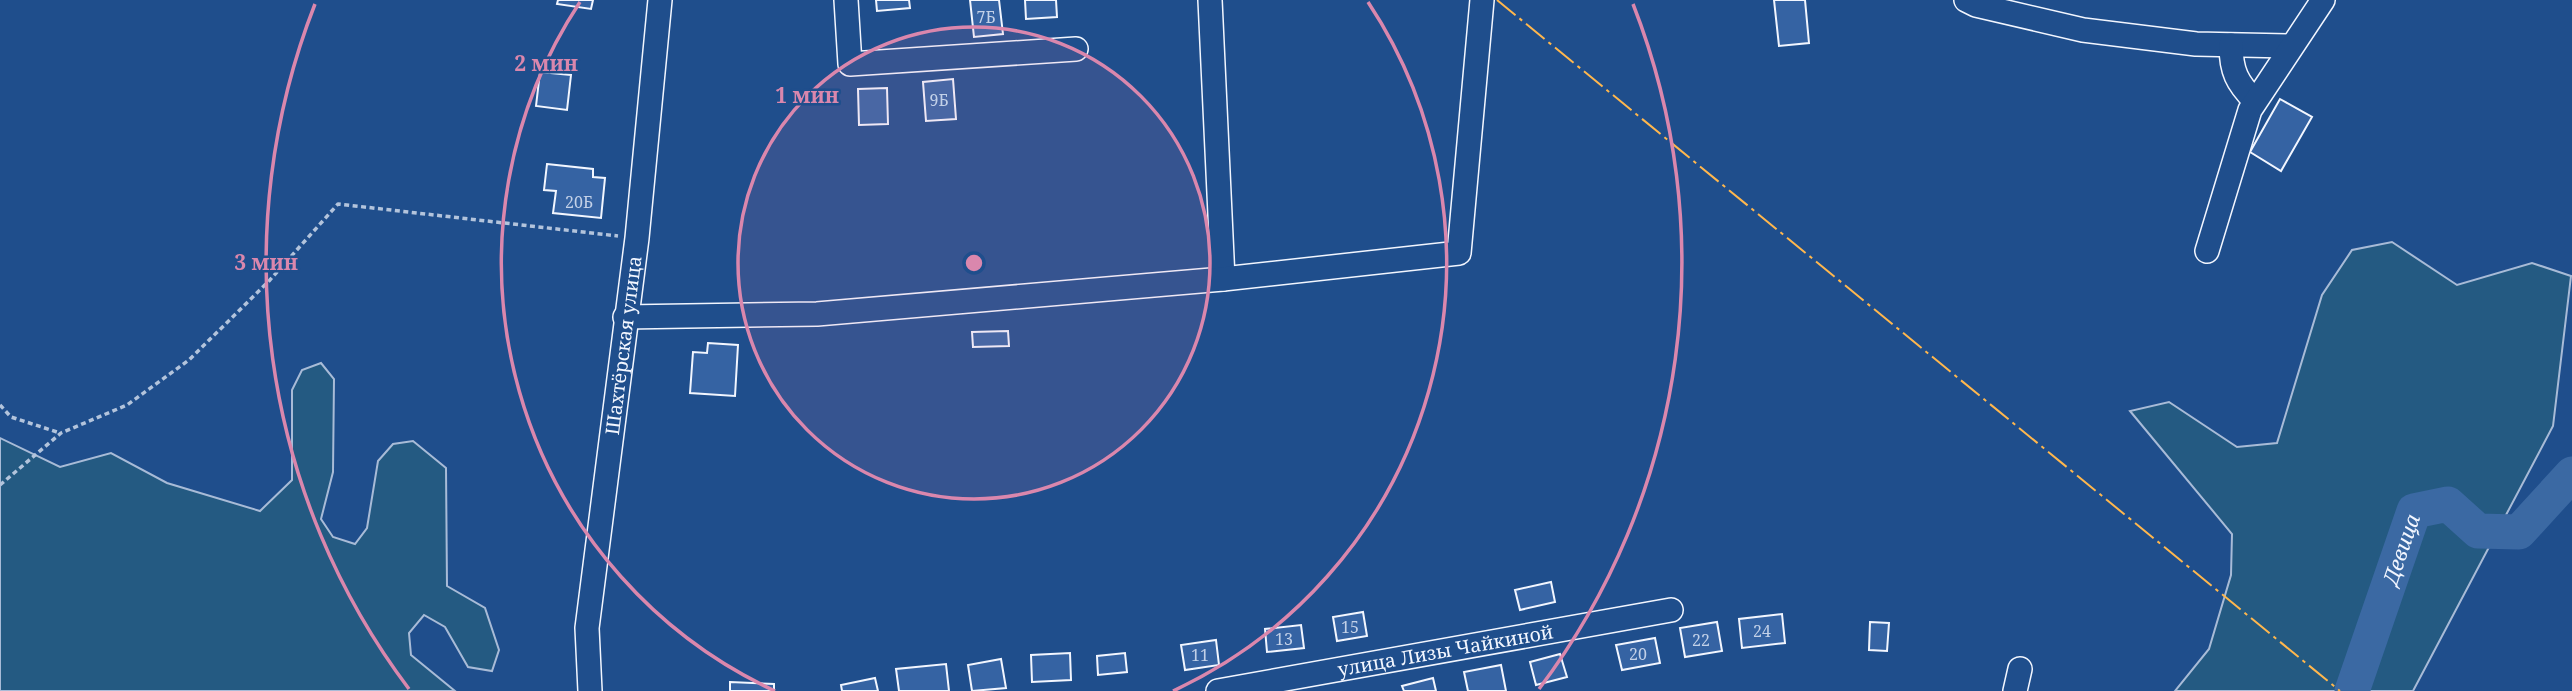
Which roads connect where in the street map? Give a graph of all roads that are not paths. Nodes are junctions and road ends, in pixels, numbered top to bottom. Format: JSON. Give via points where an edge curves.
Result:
{"nodes":[{"id":1,"x":660,"y":0,"type":"edge"},
{"id":2,"x":846,"y":0,"type":"edge"},
{"id":3,"x":1210,"y":0,"type":"edge"},
{"id":4,"x":1482,"y":0,"type":"edge"},
{"id":5,"x":2323,"y":0,"type":"edge"},
{"id":6,"x":1971,"y":3,"type":"edge"},
{"id":7,"x":2231,"y":45,"type":"junction"},
{"id":8,"x":2291,"y":46,"type":"junction"},
{"id":9,"x":1076,"y":50,"type":"dead end"},
{"id":10,"x":2255,"y":101,"type":"junction"},
{"id":11,"x":2207,"y":251,"type":"dead end"},
{"id":12,"x":1223,"y":279,"type":"junction"},
{"id":13,"x":625,"y":317,"type":"junction"},
{"id":14,"x":1671,"y":610,"type":"dead end"},
{"id":15,"x":590,"y":691,"type":"edge"},
{"id":16,"x":1218,"y":691,"type":"edge"}],
"edges":[{"from":1,"to":13,"type":"street","name":"Шахтёрская улица"},
{"from":2,"to":9,"type":"street","via":[[850,64]]},
{"from":3,"to":12,"type":"street"},
{"from":4,"to":12,"type":"street","via":[[1459,253]]},
{"from":5,"to":8,"type":"street"},
{"from":6,"to":7,"type":"street","via":[[2083,30]]},
{"from":7,"to":8,"type":"street"},
{"from":7,"to":10,"type":"street","via":[[2233,73]]},
{"from":8,"to":10,"type":"street"},
{"from":10,"to":11,"type":"street"},
{"from":12,"to":13,"type":"street","via":[[817,314]]},
{"from":13,"to":15,"type":"street","name":"Шахтёрская улица","via":[[587,628]]},
{"from":14,"to":16,"type":"street","name":"улица Лизы Чайкиной"}]}
